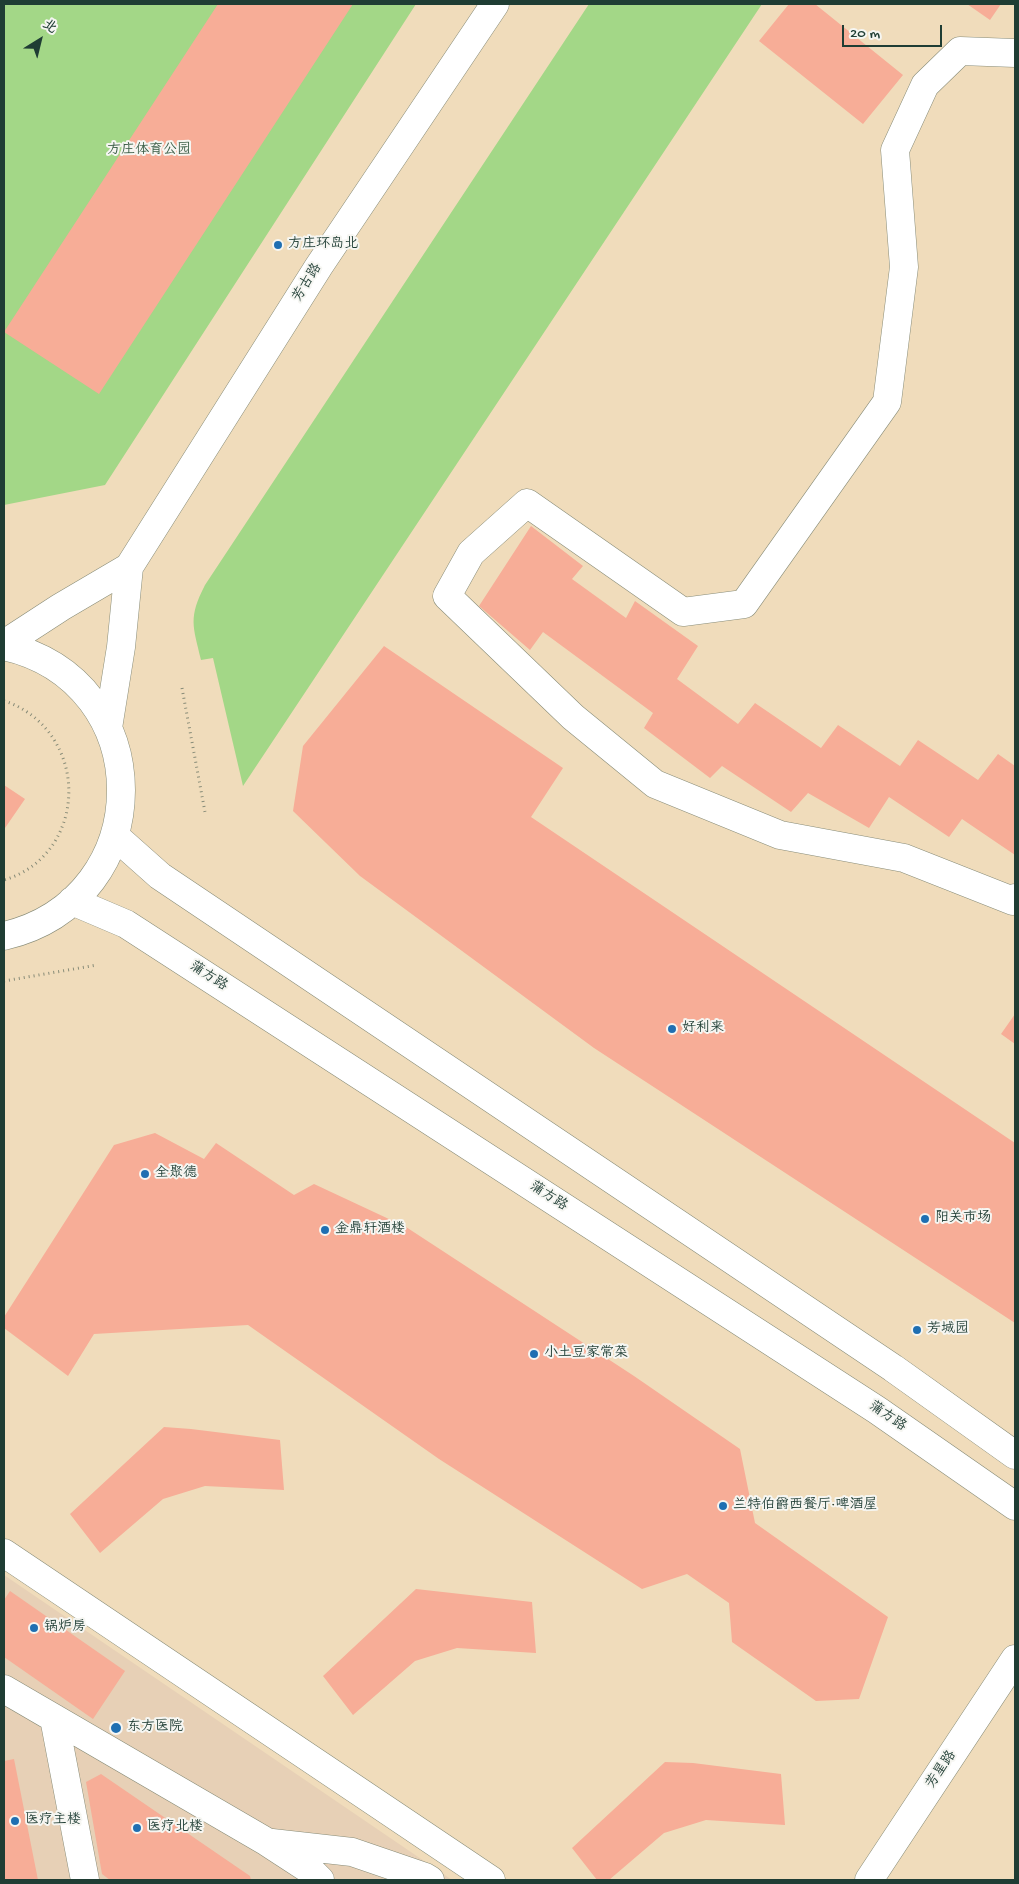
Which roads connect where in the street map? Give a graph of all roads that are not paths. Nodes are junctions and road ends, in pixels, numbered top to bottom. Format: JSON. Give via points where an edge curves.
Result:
{"nodes":[{"id":1,"x":495,"y":4,"type":"edge"},
{"id":2,"x":1015,"y":53,"type":"edge"},
{"id":3,"x":129,"y":567,"type":"junction"},
{"id":4,"x":4,"y":645,"type":"edge"},
{"id":5,"x":108,"y":728,"type":"junction"},
{"id":6,"x":115,"y":836,"type":"junction"},
{"id":7,"x":1015,"y":898,"type":"edge"},
{"id":8,"x":72,"y":901,"type":"junction"},
{"id":9,"x":4,"y":936,"type":"edge"},
{"id":10,"x":1015,"y":1455,"type":"edge"},
{"id":11,"x":1015,"y":1506,"type":"edge"},
{"id":12,"x":4,"y":1553,"type":"edge"},
{"id":13,"x":1015,"y":1659,"type":"edge"},
{"id":14,"x":4,"y":1689,"type":"edge"},
{"id":15,"x":54,"y":1718,"type":"junction"},
{"id":16,"x":267,"y":1842,"type":"junction"},
{"id":17,"x":85,"y":1880,"type":"edge"},
{"id":18,"x":320,"y":1880,"type":"edge"},
{"id":19,"x":430,"y":1880,"type":"edge"},
{"id":20,"x":492,"y":1880,"type":"edge"},
{"id":21,"x":869,"y":1880,"type":"edge"}],
"edges":[{"from":1,"to":3,"type":"street","name":"芳古路","via":[[319,266]]},
{"from":2,"to":7,"type":"street","via":[[960,51],[925,85],[895,150],[904,267],[888,402],[744,604],[683,612],[528,503],[470,553],[447,596],[573,717],[655,784],[780,835],[904,858],[1013,901]]},
{"from":3,"to":4,"type":"street"},
{"from":3,"to":5,"type":"street"},
{"from":4,"to":5,"type":"street","via":[[57,668],[81,690]]},
{"from":5,"to":6,"type":"street","via":[[121,776]]},
{"from":6,"to":8,"type":"street","via":[[98,871]]},
{"from":6,"to":10,"type":"street","via":[[160,876],[877,1357]]},
{"from":8,"to":9,"type":"street","via":[[44,921]]},
{"from":8,"to":11,"type":"street","name":"蒲方路","via":[[126,924],[877,1410]]},
{"from":12,"to":20,"type":"street"},
{"from":13,"to":21,"type":"street","name":"芳星路"},
{"from":14,"to":15,"type":"street"},
{"from":15,"to":16,"type":"street"},
{"from":15,"to":17,"type":"street"},
{"from":16,"to":18,"type":"street"},
{"from":16,"to":19,"type":"street","via":[[352,1852]]}]}
